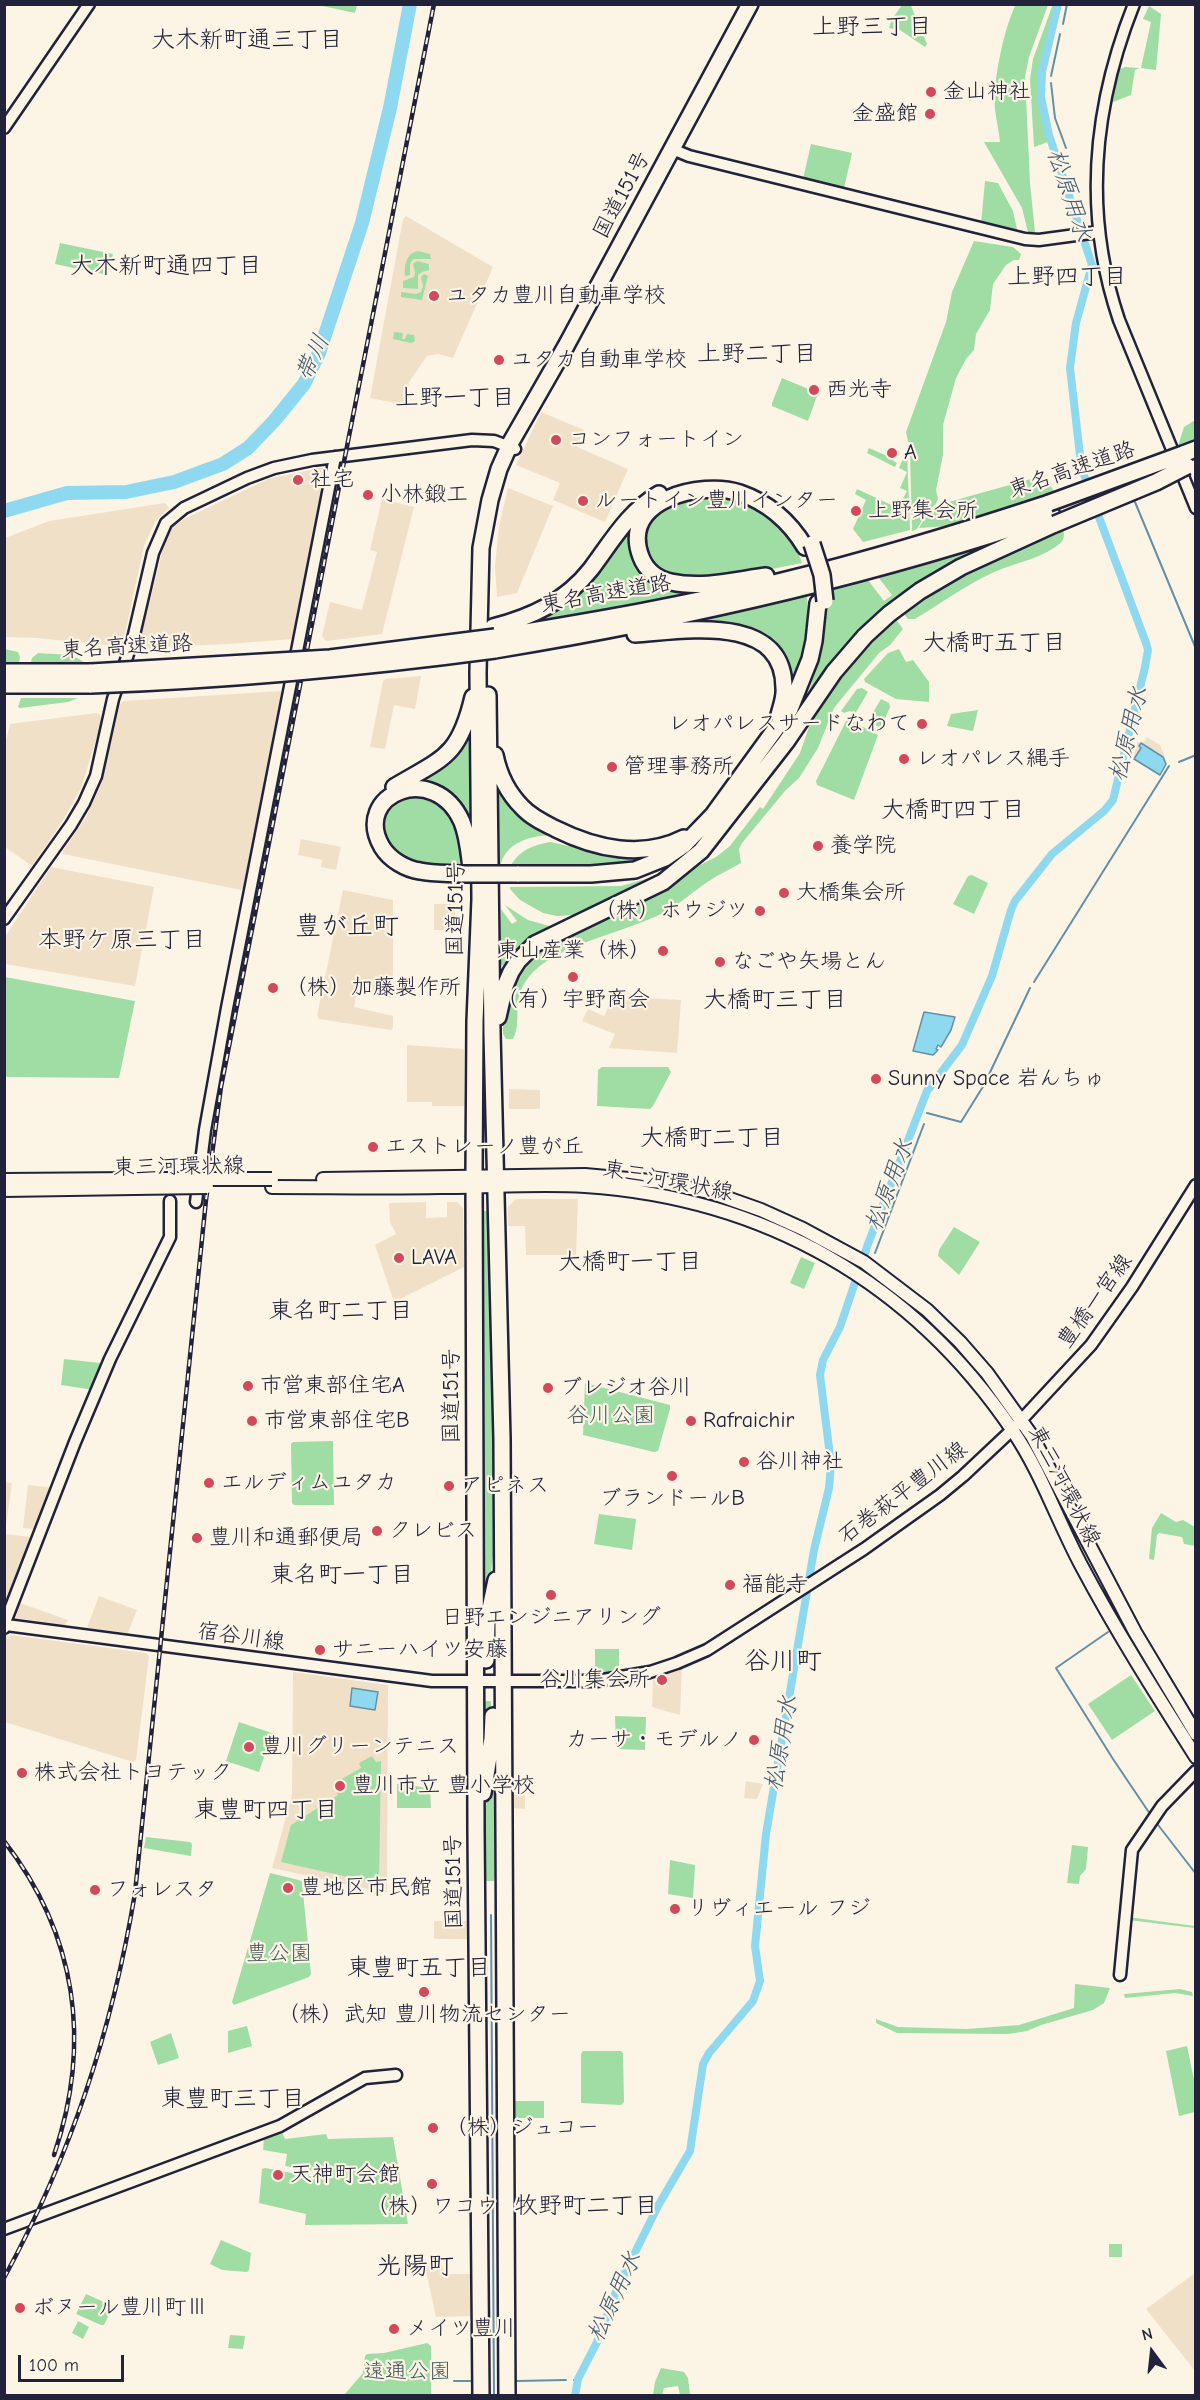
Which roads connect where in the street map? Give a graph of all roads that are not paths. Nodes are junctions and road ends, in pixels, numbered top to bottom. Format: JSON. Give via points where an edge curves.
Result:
{"nodes":[{"id":1,"x":89,"y":4,"type":"edge"},
{"id":2,"x":750,"y":4,"type":"edge"},
{"id":3,"x":1134,"y":4,"type":"edge"},
{"id":4,"x":4,"y":128,"type":"edge"},
{"id":5,"x":672,"y":149,"type":"junction"},
{"id":6,"x":1089,"y":234,"type":"junction"},
{"id":7,"x":512,"y":448,"type":"junction"},
{"id":8,"x":335,"y":458,"type":"junction"},
{"id":9,"x":1190,"y":458,"type":"edge"},
{"id":10,"x":1196,"y":508,"type":"edge"},
{"id":11,"x":1052,"y":514,"type":"junction"},
{"id":12,"x":809,"y":546,"type":"junction"},
{"id":13,"x":868,"y":558,"type":"junction"},
{"id":14,"x":821,"y":602,"type":"junction"},
{"id":15,"x":494,"y":638,"type":"junction"},
{"id":16,"x":553,"y":641,"type":"junction"},
{"id":17,"x":4,"y":672,"type":"edge"},
{"id":18,"x":478,"y":672,"type":"junction"},
{"id":19,"x":91,"y":678,"type":"junction"},
{"id":20,"x":4,"y":686,"type":"edge"},
{"id":21,"x":489,"y":723,"type":"junction"},
{"id":22,"x":775,"y":730,"type":"junction"},
{"id":23,"x":792,"y":732,"type":"junction"},
{"id":24,"x":702,"y":826,"type":"junction"},
{"id":25,"x":719,"y":830,"type":"junction"},
{"id":26,"x":517,"y":877,"type":"junction"},
{"id":27,"x":462,"y":878,"type":"junction"},
{"id":28,"x":4,"y":919,"type":"edge"},
{"id":29,"x":476,"y":1002,"type":"junction"},
{"id":30,"x":492,"y":1033,"type":"junction"},
{"id":31,"x":4,"y":1180,"type":"edge"},
{"id":32,"x":496,"y":1180,"type":"junction"},
{"id":33,"x":474,"y":1181,"type":"junction"},
{"id":34,"x":134,"y":1184,"type":"junction"},
{"id":35,"x":1196,"y":1185,"type":"edge"},
{"id":36,"x":4,"y":1190,"type":"edge"},
{"id":37,"x":170,"y":1201,"type":"dead end"},
{"id":38,"x":196,"y":1202,"type":"dead end"},
{"id":39,"x":1017,"y":1425,"type":"junction"},
{"id":40,"x":502,"y":1527,"type":"junction"},
{"id":41,"x":5,"y":1626,"type":"edge"},
{"id":42,"x":475,"y":1682,"type":"junction"},
{"id":43,"x":503,"y":1682,"type":"junction"},
{"id":44,"x":1196,"y":1734,"type":"edge"},
{"id":45,"x":1196,"y":1756,"type":"edge"},
{"id":46,"x":1196,"y":1771,"type":"edge"},
{"id":47,"x":476,"y":1840,"type":"junction"},
{"id":48,"x":1120,"y":1975,"type":"dead end"},
{"id":49,"x":396,"y":2075,"type":"dead end"},
{"id":50,"x":4,"y":2229,"type":"edge"},
{"id":51,"x":481,"y":2396,"type":"edge"},
{"id":52,"x":507,"y":2396,"type":"edge"}],
"edges":[{"from":1,"to":4,"type":"street"},
{"from":2,"to":5,"type":"highway","name":"国道151号"},
{"from":3,"to":6,"type":"street","via":[[1119,42],[1102,109]]},
{"from":5,"to":6,"type":"street","via":[[1025,239]]},
{"from":5,"to":7,"type":"highway","name":"国道151号"},
{"from":6,"to":10,"type":"street"},
{"from":7,"to":8,"type":"street","via":[[494,441],[472,440]]},
{"from":7,"to":18,"type":"highway","name":"国道151号","via":[[490,500],[481,548]]},
{"from":7,"to":21,"type":"highway","name":"国道151号","via":[[488,552]]},
{"from":8,"to":28,"type":"street","via":[[260,472],[184,508],[166,522],[153,553],[96,776],[71,825]]},
{"from":8,"to":38,"type":"street","via":[[225,1018]]},
{"from":9,"to":11,"type":"highway","name":"東名高速道路","bridge":true},
{"from":9,"to":11,"type":"highway","bridge":true,"via":[[1156,482]]},
{"from":11,"to":13,"type":"highway","name":"東名高速道路"},
{"from":11,"to":16,"type":"highway","name":"東名高速道路","via":[[916,558],[784,593]]},
{"from":11,"to":23,"type":"highway","via":[[920,591],[889,614],[834,672]]},
{"from":12,"to":13,"type":"highway","via":[[772,509],[720,489],[694,490],[663,501],[644,518],[638,537],[640,554],[649,570],[659,578],[680,584],[720,582]]},
{"from":12,"to":14,"type":"highway"},
{"from":12,"to":15,"type":"highway","via":[[790,513],[756,490],[728,482],[682,484],[637,509],[590,570],[561,598]]},
{"from":13,"to":15,"type":"highway","name":"東名高速道路","via":[[716,596]]},
{"from":14,"to":22,"type":"highway","via":[[810,659],[790,709]]},
{"from":14,"to":23,"type":"highway","via":[[824,624],[817,665]]},
{"from":15,"to":16,"type":"highway","name":"東名高速道路"},
{"from":15,"to":19,"type":"highway","name":"東名高速道路","bridge":true},
{"from":15,"to":19,"type":"highway","name":"東名高速道路","bridge":true,"via":[[309,672],[175,682]]},
{"from":16,"to":22,"type":"highway","via":[[716,629],[756,640],[777,659],[783,677],[784,697]]},
{"from":17,"to":19,"type":"highway","name":"東名高速道路"},
{"from":18,"to":27,"type":"highway","via":[[461,737],[440,761],[384,794],[373,811],[370,829],[377,854],[398,871],[416,878]]},
{"from":18,"to":29,"type":"highway","name":"国道151号","via":[[480,899]]},
{"from":19,"to":20,"type":"highway","name":"東名高速道路"},
{"from":21,"to":24,"type":"highway","via":[[498,767],[509,792],[530,814],[560,831],[605,847],[639,850],[677,841]]},
{"from":21,"to":30,"type":"highway","name":"国道151号"},
{"from":22,"to":24,"type":"highway"},
{"from":23,"to":25,"type":"highway"},
{"from":24,"to":26,"type":"highway","via":[[665,858],[635,870]]},
{"from":25,"to":26,"type":"highway","via":[[672,862],[632,877]]},
{"from":25,"to":30,"type":"highway","via":[[701,851],[663,882],[535,944],[510,972]]},
{"from":26,"to":27,"type":"highway","bridge":true},
{"from":27,"to":29,"type":"highway","via":[[421,872],[386,853],[376,825],[384,802],[405,789],[424,789],[446,801],[462,823],[471,868]]},
{"from":29,"to":33,"type":"highway","name":"国道151号"},
{"from":30,"to":32,"type":"highway","name":"国道151号"},
{"from":31,"to":34,"type":"main road","name":"東三河環状線"},
{"from":32,"to":33,"type":"main road","name":"東三河環状線"},
{"from":32,"to":39,"type":"main road","name":"東三河環状線","via":[[618,1177],[662,1182],[712,1193],[803,1229],[859,1267],[931,1333]]},
{"from":32,"to":40,"type":"highway","name":"国道151号"},
{"from":33,"to":34,"type":"main road","name":"東三河環状線","bridge":true},
{"from":33,"to":42,"type":"highway","name":"国道151号"},
{"from":34,"to":36,"type":"main road","name":"東三河環状線"},
{"from":35,"to":39,"type":"street","name":"豊橋一宮線","via":[[1091,1345]]},
{"from":37,"to":41,"type":"street","via":[[170,1237],[110,1359]]},
{"from":39,"to":43,"type":"street","name":"石巻萩平豊川線","via":[[940,1495],[707,1650],[650,1672],[597,1681]]},
{"from":39,"to":44,"type":"main road","name":"東三河環状線","via":[[1032,1436],[1130,1623]]},
{"from":39,"to":45,"type":"main road","name":"東三河環状線","via":[[1080,1563],[1123,1641]]},
{"from":40,"to":42,"type":"highway","via":[[488,1623],[486,1670]]},
{"from":40,"to":43,"type":"highway","name":"国道151号"},
{"from":41,"to":42,"type":"street","name":"宿谷川線","via":[[432,1681]]},
{"from":42,"to":43,"type":"street","name":"石巻萩平豊川線"},
{"from":42,"to":47,"type":"highway","name":"国道151号"},
{"from":43,"to":47,"type":"highway","via":[[493,1696],[492,1739]]},
{"from":43,"to":52,"type":"highway","name":"国道151号"},
{"from":46,"to":48,"type":"street","via":[[1162,1806],[1132,1850]]},
{"from":47,"to":51,"type":"highway","name":"国道151号"},
{"from":49,"to":50,"type":"street","via":[[365,2078],[260,2134]]}]}
